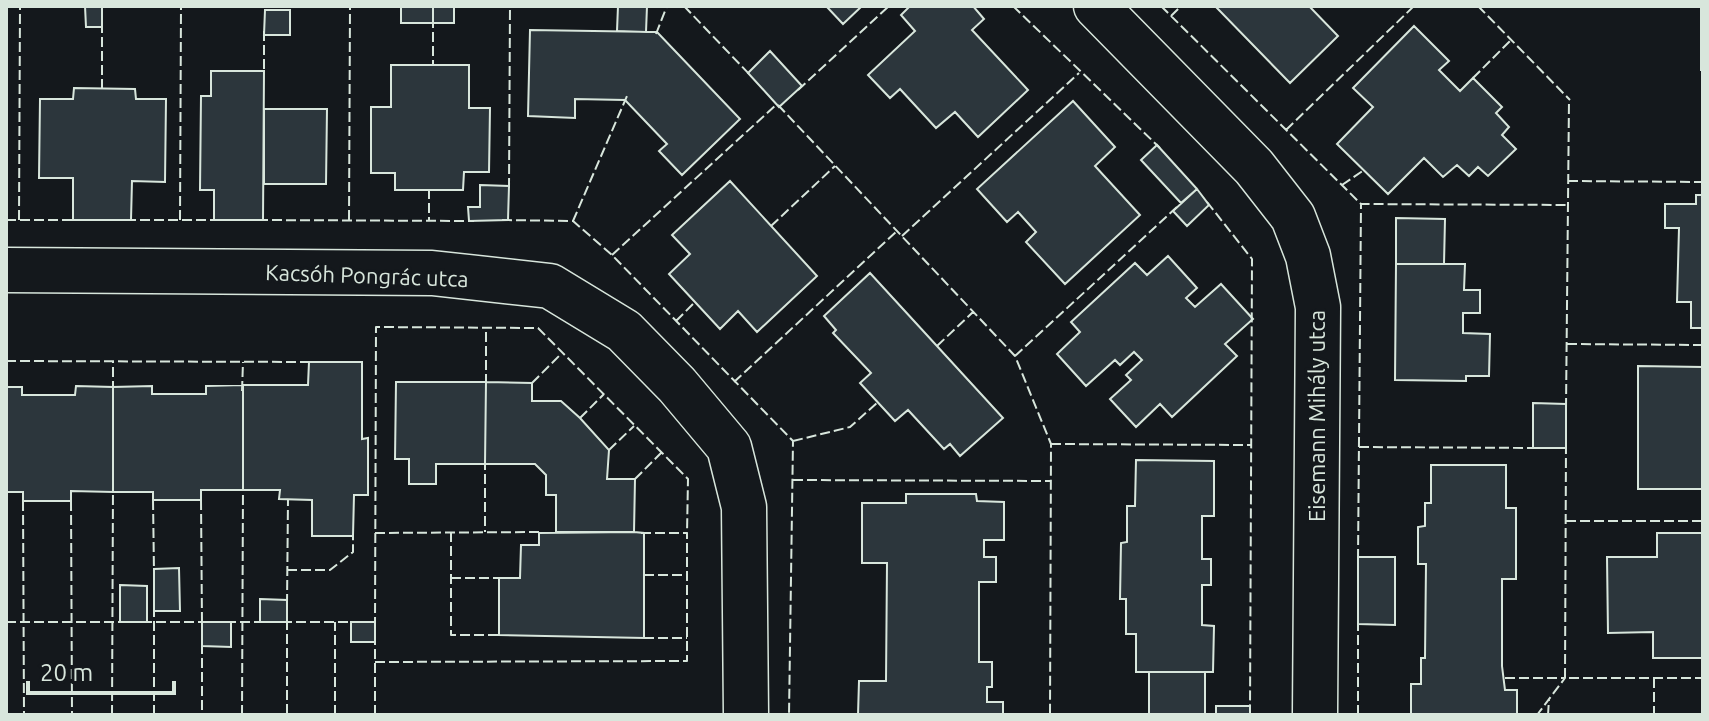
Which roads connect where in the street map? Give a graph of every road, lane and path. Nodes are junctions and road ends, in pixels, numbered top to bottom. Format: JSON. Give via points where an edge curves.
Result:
{"nodes":[{"id":1,"x":1096,"y":6,"type":"edge"},
{"id":2,"x":6,"y":270,"type":"edge"},
{"id":3,"x":746,"y":715,"type":"edge"},
{"id":4,"x":1315,"y":715,"type":"edge"}],
"edges":[{"from":1,"to":4,"type":"street","name":"Eisemann Mihály utca","via":[[1254,167],[1293,217],[1308,256],[1318,307]]},
{"from":2,"to":3,"type":"street","name":"Kacsóh Pongrác utca","via":[[432,273],[550,286],[624,331],[729,447],[744,507]]}]}
